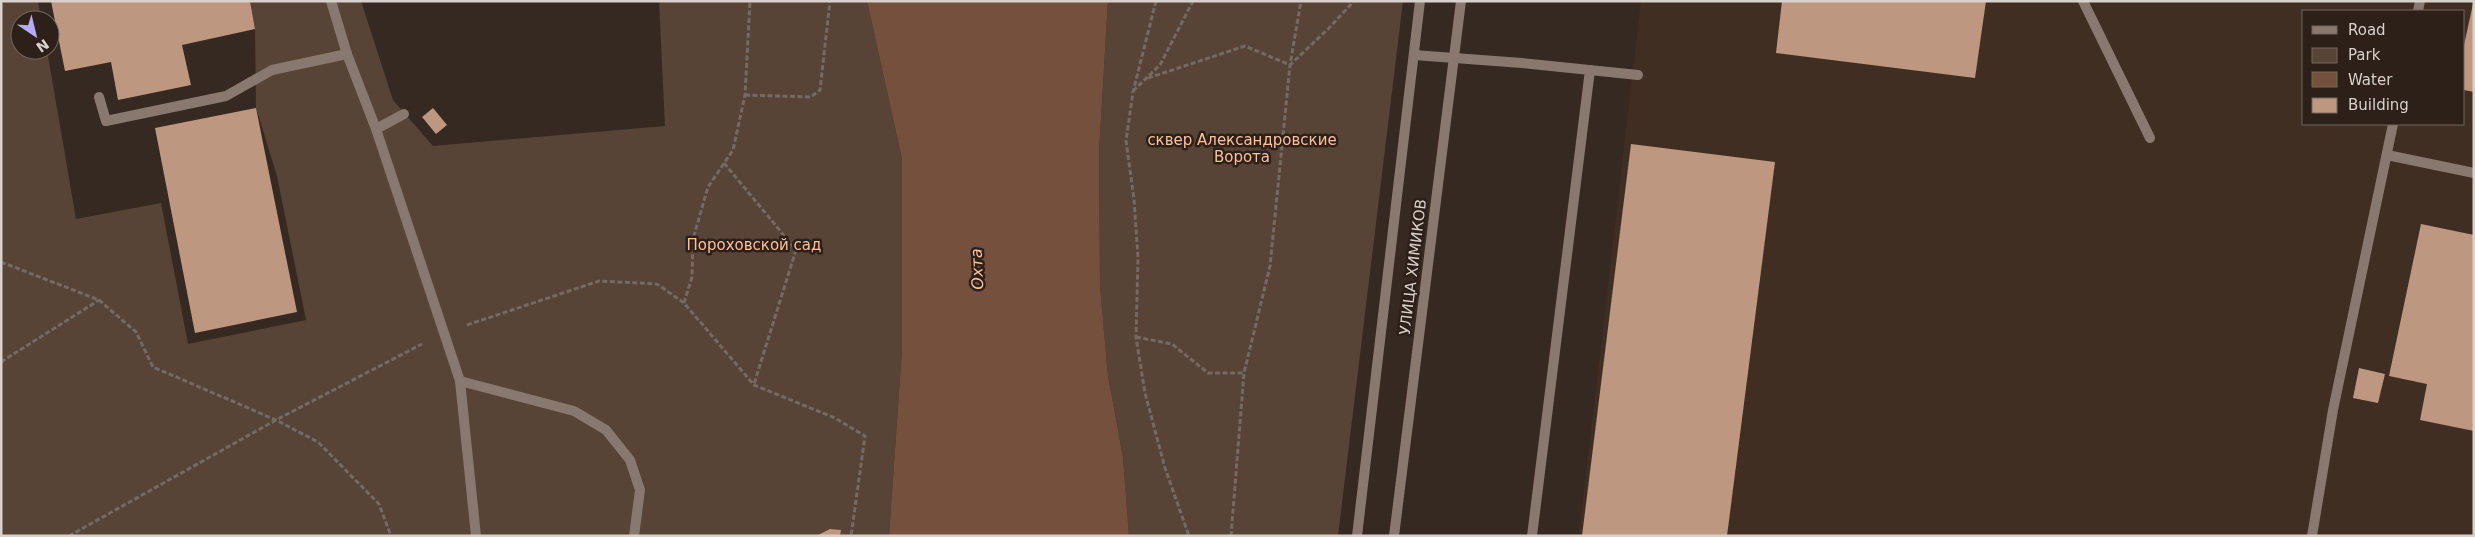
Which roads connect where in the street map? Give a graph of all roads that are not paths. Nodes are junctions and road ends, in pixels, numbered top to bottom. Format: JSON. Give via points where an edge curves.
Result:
{"nodes":[{"id":1,"x":331,"y":1,"type":"edge"},
{"id":2,"x":1420,"y":1,"type":"edge"},
{"id":3,"x":1460,"y":1,"type":"edge"},
{"id":4,"x":2083,"y":1,"type":"edge"},
{"id":5,"x":346,"y":54,"type":"junction"},
{"id":6,"x":1414,"y":55,"type":"junction"},
{"id":7,"x":1454,"y":58,"type":"junction"},
{"id":8,"x":1590,"y":70,"type":"junction"},
{"id":9,"x":1638,"y":75,"type":"dead end"},
{"id":10,"x":99,"y":97,"type":"dead end"},
{"id":11,"x":404,"y":114,"type":"dead end"},
{"id":12,"x":2393,"y":125,"type":"edge"},
{"id":13,"x":376,"y":129,"type":"junction"},
{"id":14,"x":2150,"y":138,"type":"dead end"},
{"id":15,"x":2387,"y":155,"type":"junction"},
{"id":16,"x":2474,"y":173,"type":"edge"},
{"id":17,"x":460,"y":382,"type":"junction"},
{"id":18,"x":476,"y":536,"type":"edge"},
{"id":19,"x":634,"y":536,"type":"edge"},
{"id":20,"x":1356,"y":536,"type":"edge"},
{"id":21,"x":1394,"y":536,"type":"edge"},
{"id":22,"x":1532,"y":536,"type":"edge"},
{"id":23,"x":2312,"y":536,"type":"edge"}],
"edges":[{"from":1,"to":5,"type":"street"},
{"from":2,"to":6,"type":"street","name":"УЛИЦА ХИМИКОВ"},
{"from":3,"to":7,"type":"street","name":"УЛИЦА ХИМИКОВ"},
{"from":4,"to":14,"type":"street"},
{"from":5,"to":10,"type":"street","via":[[272,70],[226,96],[106,120]]},
{"from":5,"to":13,"type":"street"},
{"from":6,"to":7,"type":"street"},
{"from":6,"to":20,"type":"street","name":"УЛИЦА ХИМИКОВ"},
{"from":7,"to":8,"type":"street"},
{"from":7,"to":21,"type":"street","name":"УЛИЦА ХИМИКОВ"},
{"from":8,"to":9,"type":"street"},
{"from":8,"to":22,"type":"street"},
{"from":11,"to":13,"type":"street"},
{"from":12,"to":15,"type":"street"},
{"from":13,"to":17,"type":"street"},
{"from":15,"to":16,"type":"street"},
{"from":15,"to":23,"type":"street","via":[[2333,410]]},
{"from":17,"to":18,"type":"street"},
{"from":17,"to":19,"type":"street","via":[[574,411],[606,430],[630,460],[640,490]]}]}
